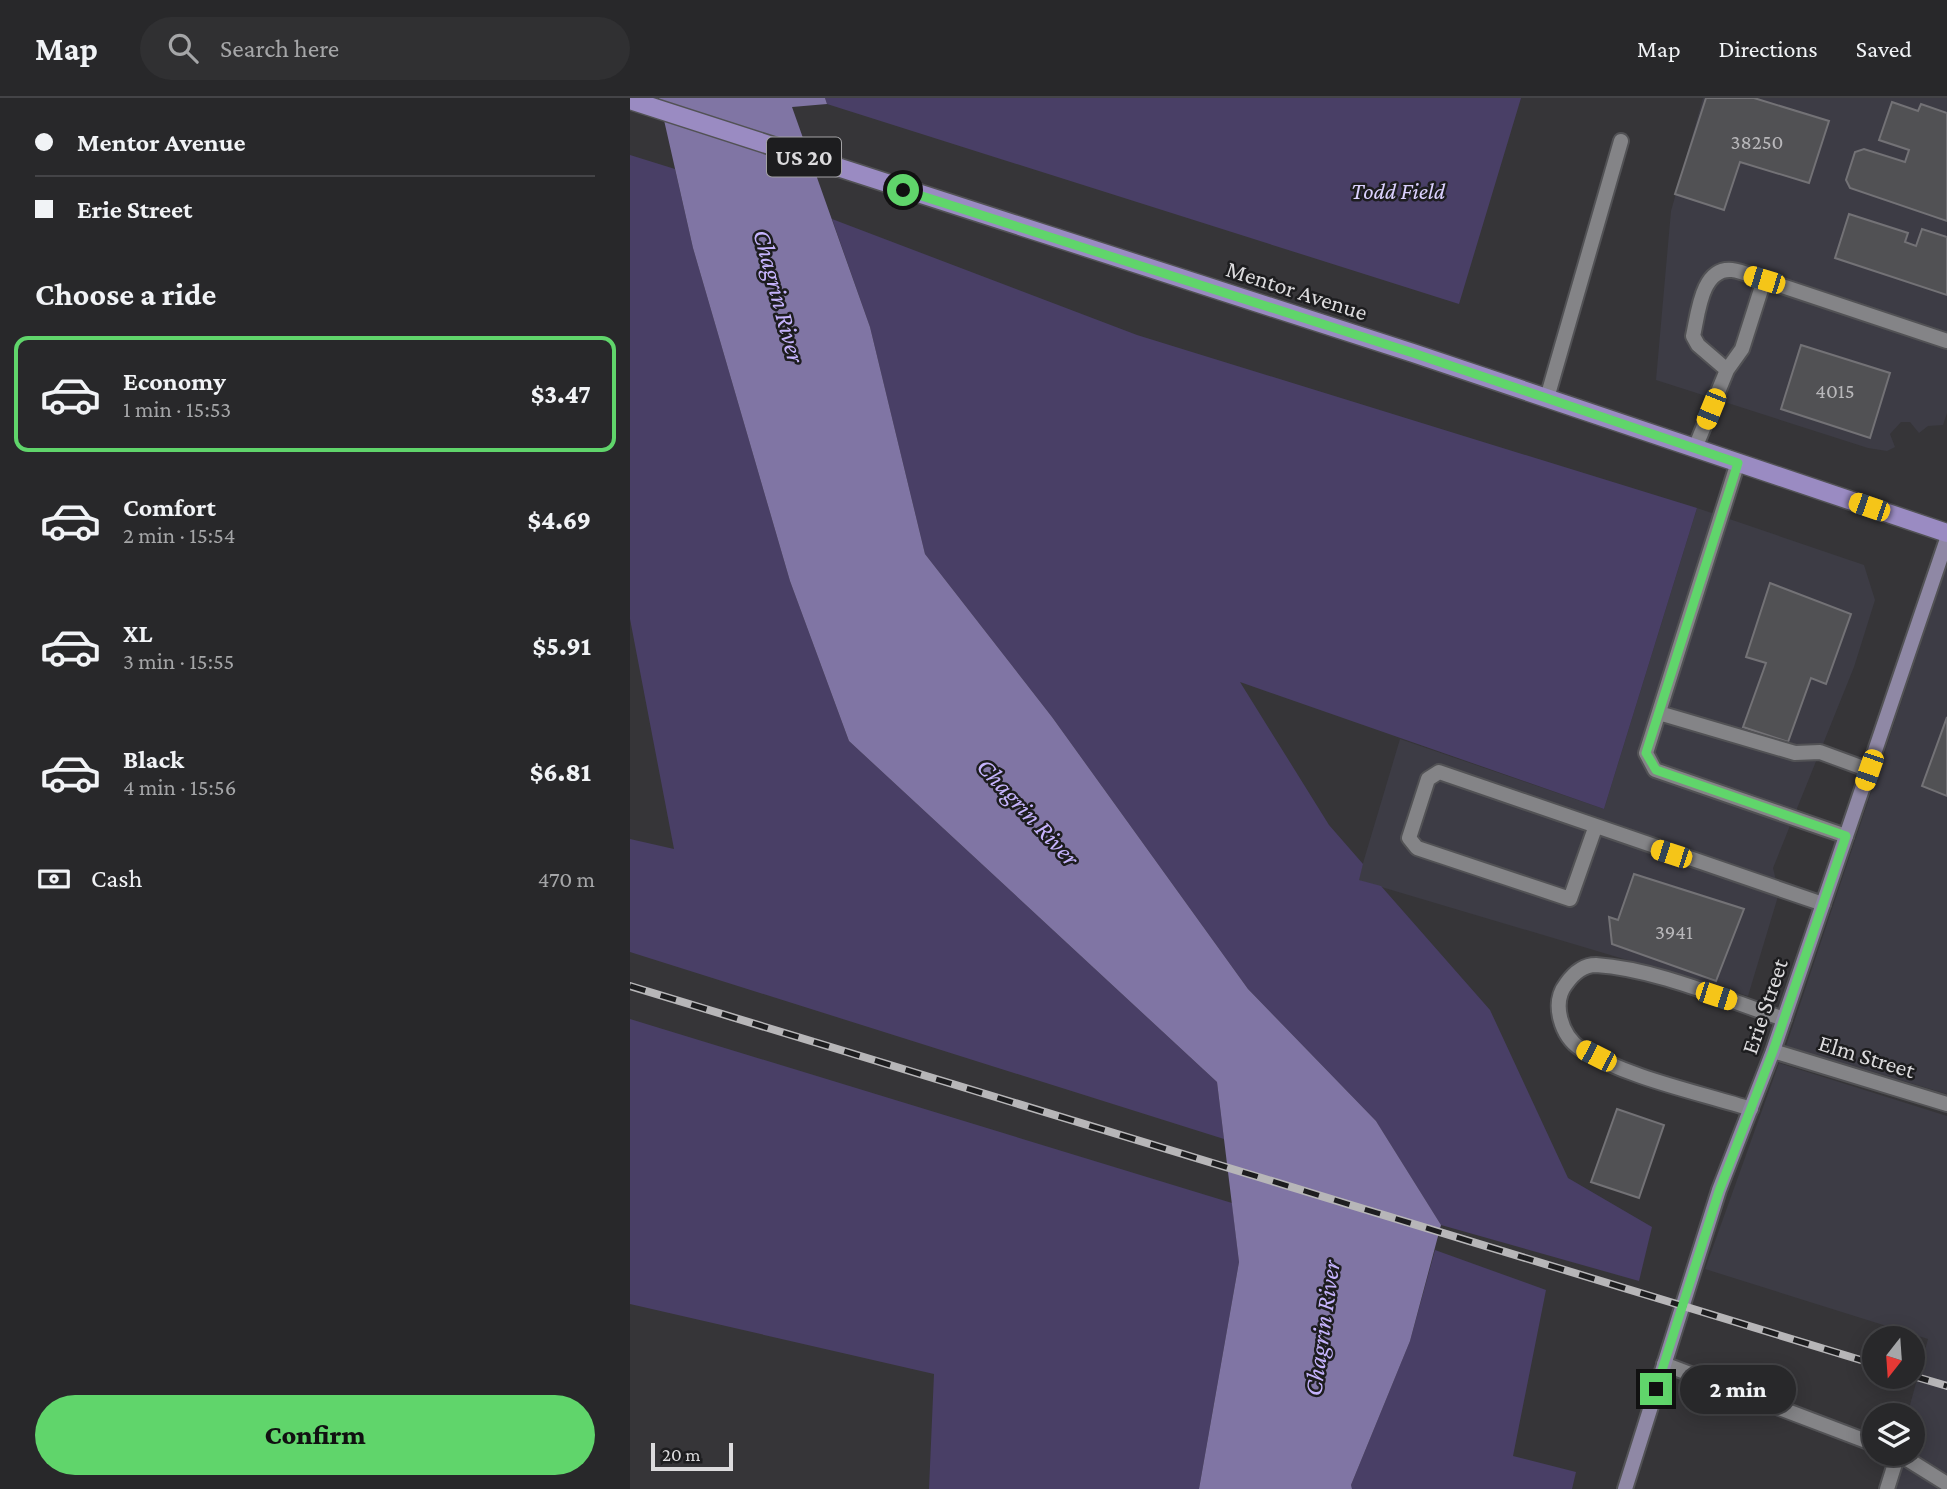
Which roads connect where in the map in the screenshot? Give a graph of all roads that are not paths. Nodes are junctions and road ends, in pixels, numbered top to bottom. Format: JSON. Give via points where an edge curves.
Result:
{"nodes":[{"id":1,"x":630,"y":100,"type":"edge"},
{"id":2,"x":1621,"y":141,"type":"dead end"},
{"id":3,"x":1764,"y":280,"type":"junction"},
{"id":4,"x":1947,"y":341,"type":"edge"},
{"id":5,"x":1727,"y":370,"type":"junction"},
{"id":6,"x":1547,"y":398,"type":"junction"},
{"id":7,"x":1696,"y":449,"type":"junction"},
{"id":8,"x":1738,"y":463,"type":"junction"},
{"id":9,"x":1947,"y":533,"type":"edge"},
{"id":10,"x":1947,"y":539,"type":"edge"},
{"id":11,"x":1659,"y":713,"type":"junction"},
{"id":12,"x":1869,"y":770,"type":"junction"},
{"id":13,"x":1595,"y":828,"type":"junction"},
{"id":14,"x":1846,"y":836,"type":"junction"},
{"id":15,"x":1823,"y":904,"type":"junction"},
{"id":16,"x":1784,"y":1018,"type":"junction"},
{"id":17,"x":1773,"y":1051,"type":"junction"},
{"id":18,"x":1947,"y":1104,"type":"edge"},
{"id":19,"x":1751,"y":1109,"type":"junction"},
{"id":20,"x":1664,"y":1364,"type":"junction"},
{"id":21,"x":1862,"y":1439,"type":"edge"},
{"id":22,"x":1894,"y":1466,"type":"edge"},
{"id":23,"x":1918,"y":1466,"type":"edge"},
{"id":24,"x":1947,"y":1483,"type":"edge"},
{"id":25,"x":1625,"y":1489,"type":"edge"},
{"id":26,"x":1887,"y":1489,"type":"edge"}],
"edges":[{"from":1,"to":6,"type":"main road","name":"Mentor Avenue","number":"US 20"},
{"from":2,"to":6,"type":"street"},
{"from":3,"to":4,"type":"street"},
{"from":3,"to":5,"type":"street","via":[[1742,349]]},
{"from":3,"to":5,"type":"street","via":[[1732,270],[1718,271],[1708,281],[1693,336]]},
{"from":5,"to":7,"type":"street"},
{"from":6,"to":7,"type":"main road","name":"Mentor Avenue","number":"US 20"},
{"from":7,"to":8,"type":"main road","name":"Mentor Avenue","number":"US 20"},
{"from":8,"to":9,"type":"main road","name":"Mentor Avenue","number":"US 20"},
{"from":8,"to":11,"type":"street"},
{"from":10,"to":12,"type":"street","name":"Erie Street"},
{"from":11,"to":12,"type":"street","via":[[1795,753],[1820,752]]},
{"from":11,"to":14,"type":"street","via":[[1646,753],[1656,770]]},
{"from":12,"to":14,"type":"street","name":"Erie Street"},
{"from":13,"to":13,"type":"street","via":[[1439,772],[1427,779],[1409,838],[1417,848],[1570,899]]},
{"from":13,"to":15,"type":"street"},
{"from":14,"to":15,"type":"street","name":"Erie Street"},
{"from":15,"to":16,"type":"street","name":"Erie Street"},
{"from":16,"to":17,"type":"street","name":"Erie Street"},
{"from":16,"to":19,"type":"street","via":[[1647,974],[1592,965],[1574,972],[1561,990],[1558,1010],[1565,1031],[1578,1047],[1614,1065]]},
{"from":17,"to":18,"type":"street","name":"Elm Street"},
{"from":17,"to":19,"type":"street","name":"Erie Street"},
{"from":19,"to":20,"type":"street","name":"Erie Street","via":[[1719,1191]]},
{"from":20,"to":21,"type":"street"},
{"from":20,"to":25,"type":"street","name":"Erie Street"},
{"from":22,"to":26,"type":"street"},
{"from":23,"to":24,"type":"street"}]}
